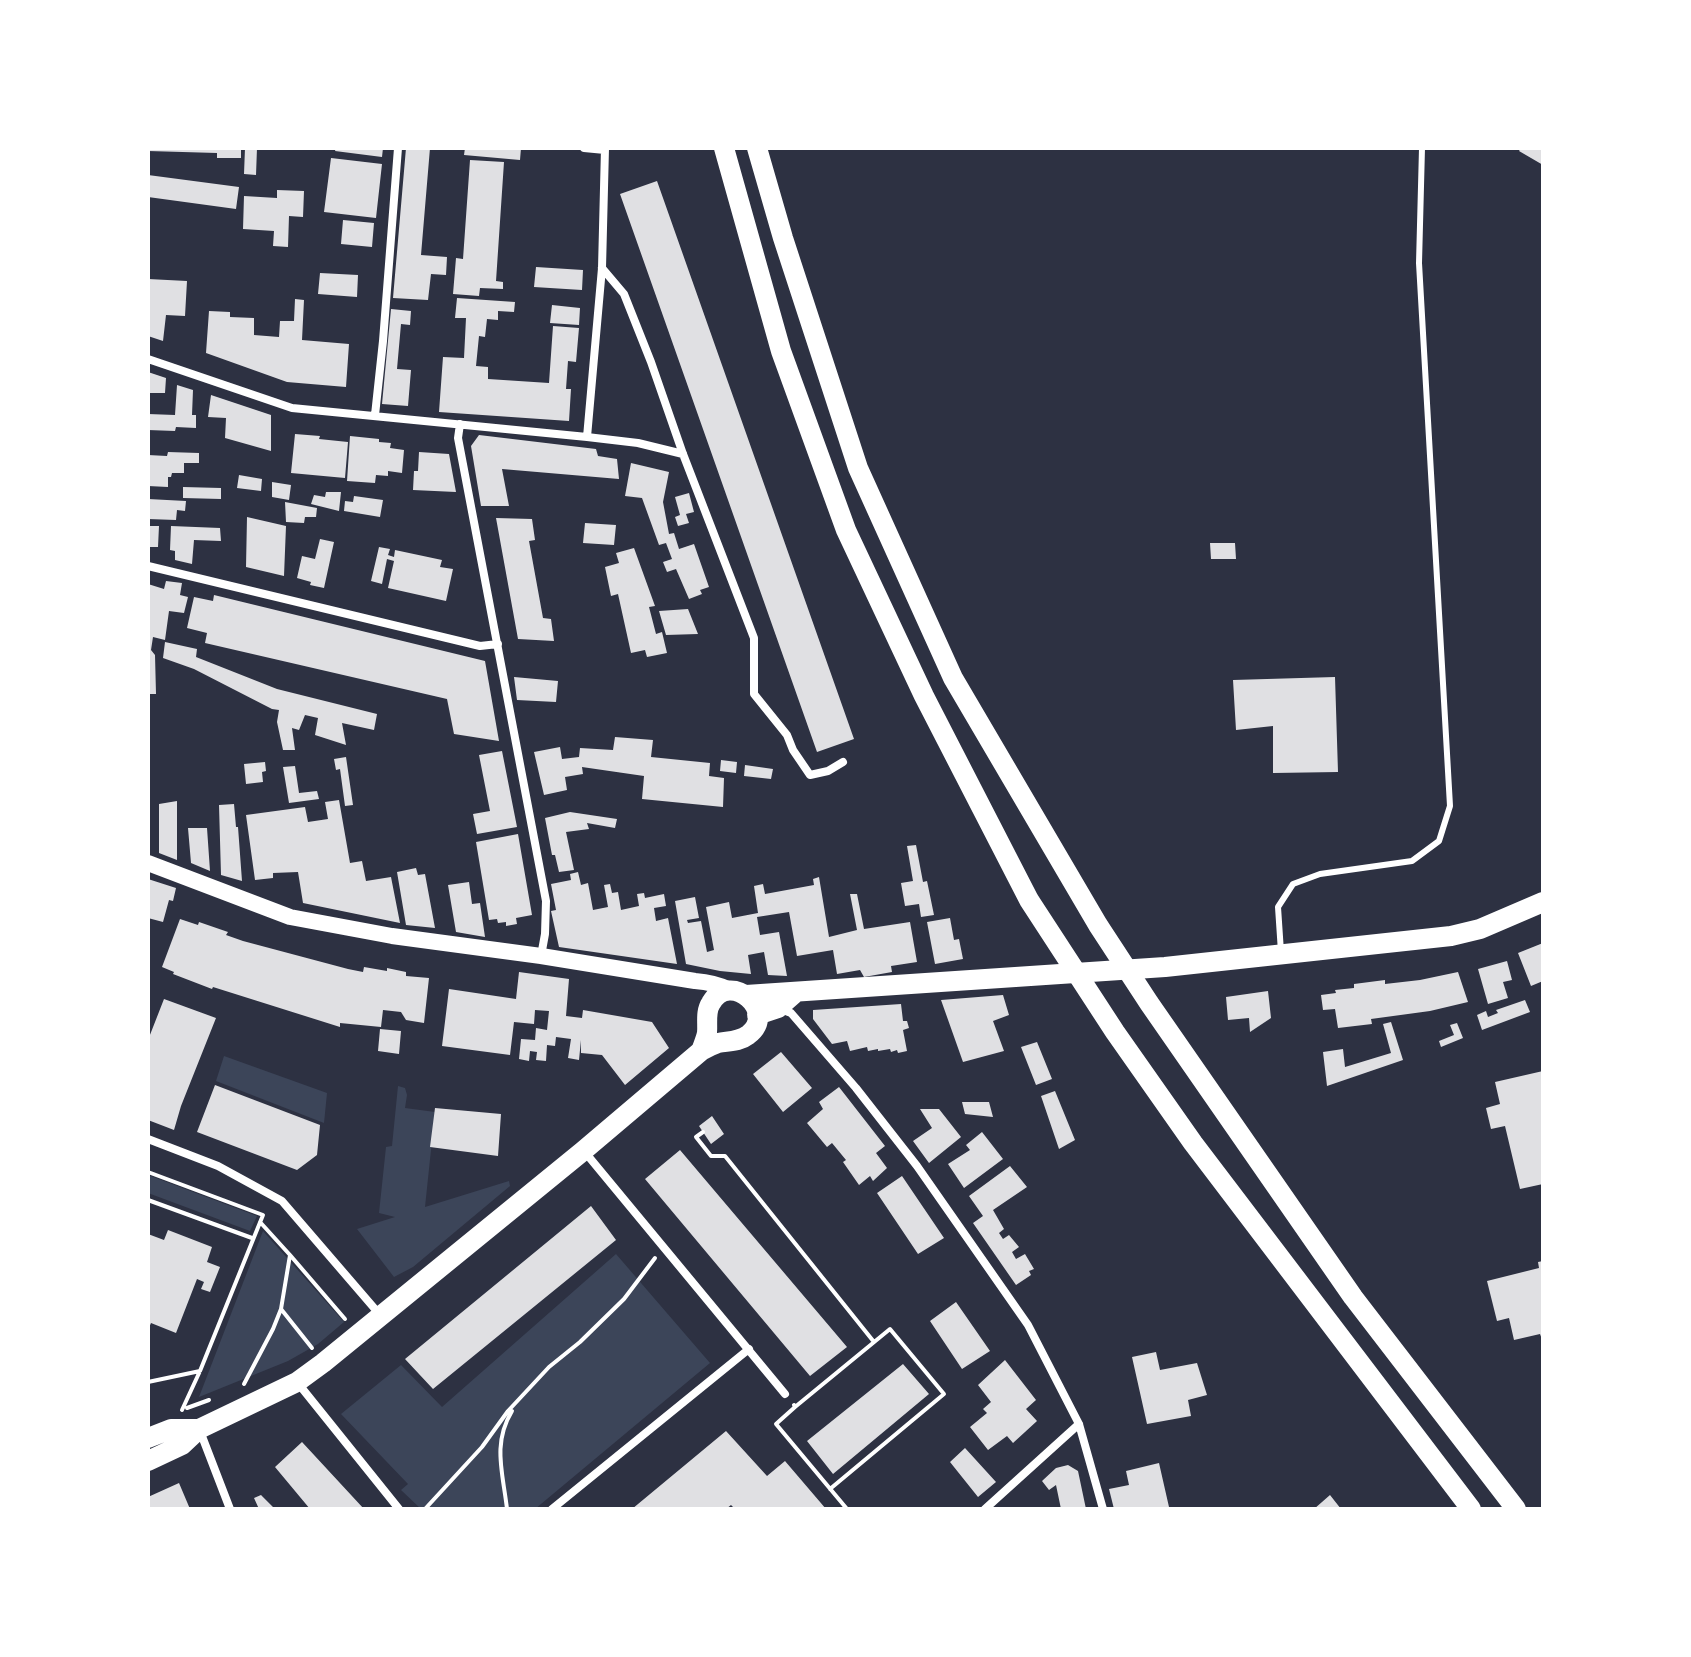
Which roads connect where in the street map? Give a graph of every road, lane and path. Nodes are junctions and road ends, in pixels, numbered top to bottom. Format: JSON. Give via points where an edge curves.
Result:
{"nodes":[{"id":1,"x":398,"y":148,"type":"edge"},
{"id":2,"x":584,"y":148,"type":"edge"},
{"id":3,"x":724,"y":148,"type":"edge"},
{"id":4,"x":757,"y":148,"type":"edge"},
{"id":5,"x":1422,"y":148,"type":"edge"},
{"id":6,"x":605,"y":149,"type":"edge"},
{"id":7,"x":602,"y":268,"type":"junction"},
{"id":8,"x":148,"y":359,"type":"edge"},
{"id":9,"x":375,"y":415,"type":"junction"},
{"id":10,"x":460,"y":424,"type":"junction"},
{"id":11,"x":587,"y":437,"type":"junction"},
{"id":12,"x":683,"y":454,"type":"junction"},
{"id":13,"x":148,"y":566,"type":"edge"},
{"id":14,"x":498,"y":644,"type":"junction"},
{"id":15,"x":843,"y":762,"type":"dead end"},
{"id":16,"x":148,"y":863,"type":"edge"},
{"id":17,"x":1543,"y":902,"type":"edge"},
{"id":18,"x":1281,"y":955,"type":"junction"},
{"id":19,"x":541,"y":956,"type":"junction"},
{"id":20,"x":695,"y":981,"type":"junction"},
{"id":21,"x":738,"y":992,"type":"junction"},
{"id":22,"x":795,"y":993,"type":"junction"},
{"id":23,"x":778,"y":1008,"type":"junction"},
{"id":24,"x":757,"y":1015,"type":"junction"},
{"id":25,"x":707,"y":1016,"type":"junction"},
{"id":26,"x":731,"y":1041,"type":"junction"},
{"id":27,"x":701,"y":1051,"type":"junction"},
{"id":28,"x":703,"y":1132,"type":"dead end"},
{"id":29,"x":148,"y":1139,"type":"edge"},
{"id":30,"x":583,"y":1151,"type":"junction"},
{"id":31,"x":148,"y":1172,"type":"edge"},
{"id":32,"x":148,"y":1200,"type":"edge"},
{"id":33,"x":260,"y":1222,"type":"junction"},
{"id":34,"x":252,"y":1238,"type":"junction"},
{"id":35,"x":664,"y":1247,"type":"junction"},
{"id":36,"x":290,"y":1255,"type":"junction"},
{"id":37,"x":281,"y":1309,"type":"junction"},
{"id":38,"x":381,"y":1316,"type":"junction"},
{"id":39,"x":350,"y":1325,"type":"dead end"},
{"id":40,"x":874,"y":1342,"type":"junction"},
{"id":41,"x":749,"y":1349,"type":"junction"},
{"id":42,"x":315,"y":1352,"type":"dead end"},
{"id":43,"x":200,"y":1371,"type":"junction"},
{"id":44,"x":148,"y":1382,"type":"edge"},
{"id":45,"x":255,"y":1382,"type":"dead end"},
{"id":46,"x":297,"y":1382,"type":"junction"},
{"id":47,"x":785,"y":1394,"type":"joint"},
{"id":48,"x":216,"y":1397,"type":"dead end"},
{"id":49,"x":516,"y":1403,"type":"junction"},
{"id":50,"x":795,"y":1407,"type":"junction"},
{"id":51,"x":182,"y":1410,"type":"junction"},
{"id":52,"x":171,"y":1414,"type":"dead end"},
{"id":53,"x":1079,"y":1424,"type":"junction"},
{"id":54,"x":199,"y":1429,"type":"junction"},
{"id":55,"x":148,"y":1438,"type":"edge"},
{"id":56,"x":148,"y":1461,"type":"edge"},
{"id":57,"x":830,"y":1489,"type":"junction"},
{"id":58,"x":230,"y":1509,"type":"edge"},
{"id":59,"x":399,"y":1509,"type":"edge"},
{"id":60,"x":425,"y":1509,"type":"edge"},
{"id":61,"x":507,"y":1509,"type":"edge"},
{"id":62,"x":552,"y":1509,"type":"edge"},
{"id":63,"x":847,"y":1509,"type":"edge"},
{"id":64,"x":985,"y":1509,"type":"edge"},
{"id":65,"x":1103,"y":1509,"type":"edge"},
{"id":66,"x":1471,"y":1509,"type":"edge"},
{"id":67,"x":1516,"y":1509,"type":"edge"}],
"edges":[{"from":1,"to":9,"type":"street"},
{"from":2,"to":6,"type":"street"},
{"from":3,"to":66,"type":"main road","via":[[781,351],[846,530],[1029,900],[1193,1143]]},
{"from":4,"to":67,"type":"main road","via":[[858,468],[953,678],[1149,1003],[1353,1297]]},
{"from":5,"to":18,"type":"lane","via":[[1419,263],[1450,806],[1439,841],[1412,861],[1320,874],[1293,884],[1278,907]]},
{"from":6,"to":7,"type":"street"},
{"from":7,"to":11,"type":"street"},
{"from":7,"to":12,"type":"street","via":[[624,294]]},
{"from":8,"to":9,"type":"street","via":[[292,408]]},
{"from":9,"to":10,"type":"street"},
{"from":10,"to":11,"type":"street"},
{"from":10,"to":14,"type":"street","via":[[458,438]]},
{"from":11,"to":12,"type":"street"},
{"from":12,"to":15,"type":"street","via":[[754,638],[754,694],[810,775]]},
{"from":13,"to":14,"type":"street","via":[[480,646]]},
{"from":14,"to":19,"type":"street","via":[[546,901]]},
{"from":16,"to":19,"type":"main road","via":[[290,917]]},
{"from":17,"to":18,"type":"main road","via":[[1451,936]]},
{"from":18,"to":22,"type":"main road"},
{"from":19,"to":20,"type":"main road"},
{"from":20,"to":21,"type":"main road"},
{"from":20,"to":25,"type":"main road"},
{"from":21,"to":22,"type":"main road"},
{"from":21,"to":24,"type":"main road","via":[[752,1000]]},
{"from":21,"to":25,"type":"main road","via":[[715,997]]},
{"from":22,"to":23,"type":"main road"},
{"from":23,"to":24,"type":"main road"},
{"from":23,"to":53,"type":"street","via":[[791,1013],[917,1166],[1028,1325]]},
{"from":24,"to":26,"type":"main road","via":[[751,1032]]},
{"from":25,"to":26,"type":"main road","via":[[710,1029]]},
{"from":25,"to":27,"type":"main road"},
{"from":26,"to":27,"type":"main road"},
{"from":27,"to":30,"type":"main road"},
{"from":28,"to":40,"type":"path","via":[[696,1137],[711,1156],[725,1156]]},
{"from":29,"to":38,"type":"street","via":[[218,1166],[282,1201]]},
{"from":30,"to":35,"type":"street"},
{"from":30,"to":38,"type":"main road"},
{"from":31,"to":33,"type":"path","via":[[263,1215]]},
{"from":32,"to":34,"type":"path"},
{"from":33,"to":34,"type":"path"},
{"from":33,"to":36,"type":"path"},
{"from":34,"to":43,"type":"path"},
{"from":35,"to":41,"type":"street"},
{"from":35,"to":49,"type":"path","via":[[624,1299]]},
{"from":36,"to":37,"type":"path"},
{"from":36,"to":39,"type":"path"},
{"from":37,"to":42,"type":"path"},
{"from":37,"to":45,"type":"path","via":[[242,1388]]},
{"from":38,"to":46,"type":"main road"},
{"from":40,"to":50,"type":"path"},
{"from":40,"to":57,"type":"path","via":[[890,1329],[944,1394]]},
{"from":41,"to":47,"type":"street"},
{"from":41,"to":62,"type":"street"},
{"from":43,"to":44,"type":"path"},
{"from":43,"to":51,"type":"path"},
{"from":46,"to":54,"type":"main road"},
{"from":46,"to":59,"type":"street"},
{"from":47,"to":50,"type":"path"},
{"from":48,"to":51,"type":"path"},
{"from":49,"to":60,"type":"path"},
{"from":49,"to":61,"type":"path","via":[[499,1446]]},
{"from":50,"to":57,"type":"path","via":[[776,1424]]},
{"from":51,"to":52,"type":"path"},
{"from":53,"to":64,"type":"street"},
{"from":53,"to":65,"type":"street"},
{"from":54,"to":55,"type":"main road","via":[[171,1429]]},
{"from":54,"to":56,"type":"main road","via":[[182,1445]]},
{"from":54,"to":58,"type":"street"},
{"from":57,"to":63,"type":"path"}]}
